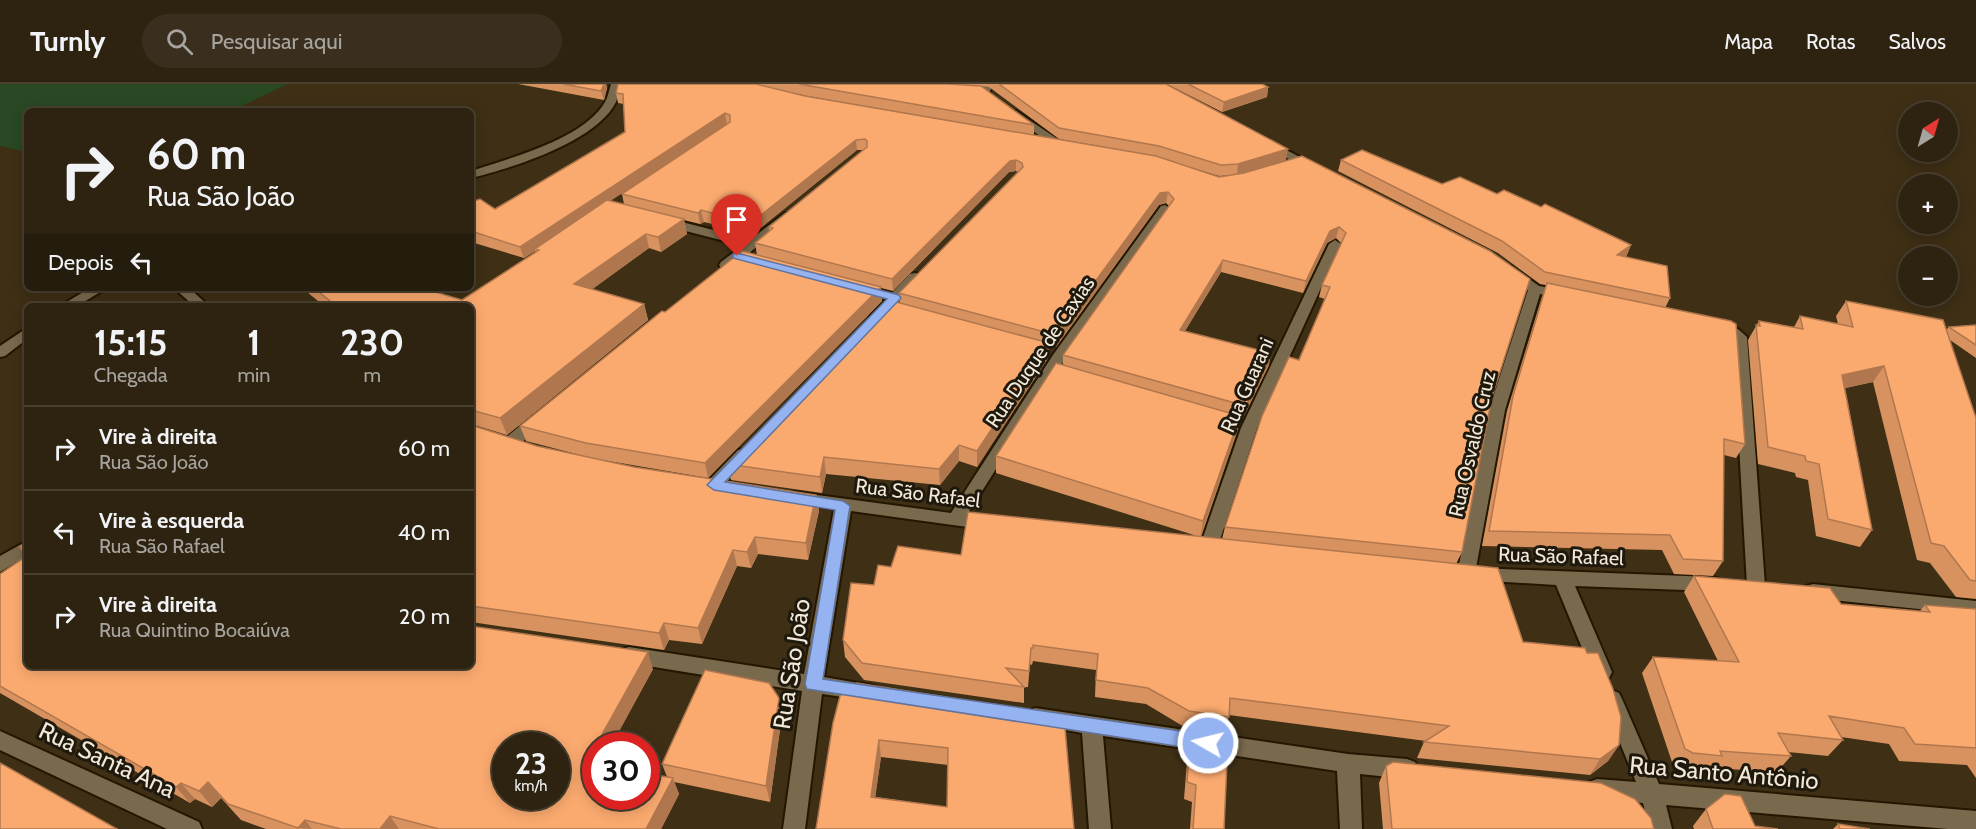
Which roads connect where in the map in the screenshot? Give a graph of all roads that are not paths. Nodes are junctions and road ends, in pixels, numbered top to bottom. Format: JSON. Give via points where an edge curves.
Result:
{"nodes":[{"id":1,"x":616,"y":84,"type":"edge"},
{"id":2,"x":974,"y":90,"type":"edge"},
{"id":3,"x":993,"y":94,"type":"edge"},
{"id":4,"x":1253,"y":136,"type":"edge"},
{"id":5,"x":1035,"y":140,"type":"edge"},
{"id":6,"x":1301,"y":162,"type":"junction"},
{"id":7,"x":1280,"y":168,"type":"edge"},
{"id":8,"x":474,"y":174,"type":"edge"},
{"id":9,"x":1331,"y":177,"type":"edge"},
{"id":10,"x":798,"y":206,"type":"edge"},
{"id":11,"x":1165,"y":209,"type":"edge"},
{"id":12,"x":650,"y":218,"type":"edge"},
{"id":13,"x":752,"y":244,"type":"junction"},
{"id":14,"x":1335,"y":244,"type":"edge"},
{"id":15,"x":1499,"y":262,"type":"edge"},
{"id":16,"x":927,"y":266,"type":"edge"},
{"id":17,"x":712,"y":277,"type":"edge"},
{"id":18,"x":850,"y":286,"type":"edge"},
{"id":19,"x":1535,"y":289,"type":"junction"},
{"id":20,"x":94,"y":291,"type":"edge"},
{"id":21,"x":184,"y":291,"type":"edge"},
{"id":22,"x":1581,"y":299,"type":"edge"},
{"id":23,"x":72,"y":303,"type":"edge"},
{"id":24,"x":198,"y":303,"type":"edge"},
{"id":25,"x":890,"y":303,"type":"junction"},
{"id":26,"x":907,"y":314,"type":"edge"},
{"id":27,"x":869,"y":324,"type":"edge"},
{"id":28,"x":1705,"y":326,"type":"edge"},
{"id":29,"x":24,"y":334,"type":"edge"},
{"id":30,"x":0,"y":353,"type":"edge"},
{"id":31,"x":554,"y":407,"type":"edge"},
{"id":32,"x":490,"y":437,"type":"edge"},
{"id":33,"x":755,"y":443,"type":"edge"},
{"id":34,"x":693,"y":482,"type":"edge"},
{"id":35,"x":714,"y":485,"type":"junction"},
{"id":36,"x":738,"y":489,"type":"edge"},
{"id":37,"x":773,"y":495,"type":"edge"},
{"id":38,"x":843,"y":506,"type":"junction"},
{"id":39,"x":955,"y":520,"type":"junction"},
{"id":40,"x":1011,"y":526,"type":"edge"},
{"id":41,"x":24,"y":549,"type":"edge"},
{"id":42,"x":1232,"y":549,"type":"edge"},
{"id":43,"x":0,"y":565,"type":"edge"},
{"id":44,"x":1460,"y":574,"type":"joint"},
{"id":45,"x":1563,"y":579,"type":"junction"},
{"id":46,"x":1756,"y":586,"type":"junction"},
{"id":47,"x":1976,"y":608,"type":"edge"},
{"id":48,"x":613,"y":653,"type":"edge"},
{"id":49,"x":813,"y":684,"type":"junction"},
{"id":50,"x":895,"y":696,"type":"edge"},
{"id":51,"x":1011,"y":714,"type":"edge"},
{"id":52,"x":1092,"y":726,"type":"junction"},
{"id":53,"x":0,"y":740,"type":"edge"},
{"id":54,"x":1348,"y":763,"type":"junction"},
{"id":55,"x":1430,"y":772,"type":"edge"},
{"id":56,"x":1582,"y":787,"type":"edge"},
{"id":57,"x":1652,"y":795,"type":"junction"},
{"id":58,"x":1976,"y":821,"type":"edge"},
{"id":59,"x":190,"y":829,"type":"edge"},
{"id":60,"x":794,"y":829,"type":"edge"},
{"id":61,"x":1100,"y":829,"type":"edge"},
{"id":62,"x":1351,"y":829,"type":"edge"},
{"id":63,"x":1661,"y":829,"type":"edge"}],
"edges":[{"from":1,"to":8,"type":"street","via":[[610,105],[598,119],[557,142]]},
{"from":2,"to":3,"type":"street"},
{"from":3,"to":5,"type":"street","via":[[1063,145]]},
{"from":4,"to":6,"type":"street"},
{"from":6,"to":7,"type":"street"},
{"from":6,"to":9,"type":"street"},
{"from":10,"to":13,"type":"street"},
{"from":11,"to":39,"type":"street","name":"Rua Duque de Caxias","via":[[1055,354],[1056,373]]},
{"from":12,"to":13,"type":"street"},
{"from":13,"to":17,"type":"street","via":[[743,258]]},
{"from":14,"to":42,"type":"street","name":"Rua Guarani","via":[[1243,427],[1203,546]]},
{"from":15,"to":19,"type":"street"},
{"from":16,"to":25,"type":"street"},
{"from":18,"to":25,"type":"street"},
{"from":19,"to":22,"type":"street"},
{"from":19,"to":44,"type":"street","name":"Rua Osvaldo Cruz","via":[[1497,410]]},
{"from":20,"to":23,"type":"street"},
{"from":21,"to":24,"type":"street"},
{"from":25,"to":26,"type":"street"},
{"from":25,"to":27,"type":"street"},
{"from":28,"to":46,"type":"street","via":[[1739,336]]},
{"from":29,"to":30,"type":"street"},
{"from":31,"to":32,"type":"street","via":[[517,447]]},
{"from":33,"to":35,"type":"street"},
{"from":34,"to":35,"type":"street"},
{"from":35,"to":36,"type":"street"},
{"from":37,"to":38,"type":"street","name":"Rua São Rafael"},
{"from":38,"to":39,"type":"street","name":"Rua São Rafael"},
{"from":38,"to":49,"type":"street","name":"Rua São João"},
{"from":39,"to":40,"type":"street","name":"Rua São Rafael"},
{"from":41,"to":43,"type":"street"},
{"from":44,"to":45,"type":"street","name":"Rua São Rafael"},
{"from":45,"to":46,"type":"street","name":"Rua São Rafael"},
{"from":45,"to":57,"type":"street"},
{"from":46,"to":47,"type":"street","name":"Rua São Rafael"},
{"from":48,"to":49,"type":"street"},
{"from":49,"to":50,"type":"street"},
{"from":49,"to":60,"type":"street","name":"Rua São João"},
{"from":51,"to":52,"type":"street"},
{"from":52,"to":54,"type":"street"},
{"from":52,"to":61,"type":"street"},
{"from":53,"to":59,"type":"street","name":"Rua Santa Ana"},
{"from":54,"to":55,"type":"street"},
{"from":54,"to":62,"type":"street"},
{"from":56,"to":57,"type":"street","name":"Rua Santo Antônio"},
{"from":57,"to":58,"type":"street","name":"Rua Santo Antônio"},
{"from":57,"to":63,"type":"street"}]}
